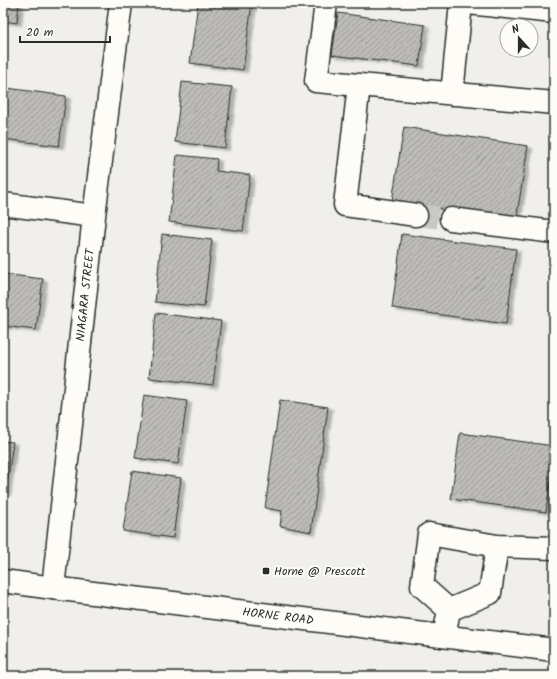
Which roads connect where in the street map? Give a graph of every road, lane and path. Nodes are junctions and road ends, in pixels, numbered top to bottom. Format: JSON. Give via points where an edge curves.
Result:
{"nodes":[{"id":1,"x":122,"y":3,"type":"edge"},
{"id":2,"x":326,"y":3,"type":"edge"},
{"id":3,"x":461,"y":3,"type":"edge"},
{"id":4,"x":468,"y":3,"type":"edge"},
{"id":5,"x":530,"y":6,"type":"edge"},
{"id":6,"x":554,"y":12,"type":"edge"},
{"id":7,"x":359,"y":85,"type":"junction"},
{"id":8,"x":452,"y":94,"type":"junction"},
{"id":9,"x":554,"y":104,"type":"edge"},
{"id":10,"x":3,"y":204,"type":"edge"},
{"id":11,"x":416,"y":215,"type":"tunnel mouth"},
{"id":12,"x":94,"y":216,"type":"junction"},
{"id":13,"x":451,"y":219,"type":"tunnel mouth"},
{"id":14,"x":554,"y":232,"type":"edge"},
{"id":15,"x":498,"y":546,"type":"junction"},
{"id":16,"x":554,"y":548,"type":"edge"},
{"id":17,"x":3,"y":581,"type":"edge"},
{"id":18,"x":53,"y":588,"type":"junction"},
{"id":19,"x":449,"y":610,"type":"junction"},
{"id":20,"x":444,"y":636,"type":"junction"},
{"id":21,"x":554,"y":650,"type":"edge"}],
"edges":[{"from":1,"to":12,"type":"street","name":"NIAGARA STREET"},
{"from":2,"to":7,"type":"street","via":[[316,81]]},
{"from":3,"to":8,"type":"street"},
{"from":4,"to":5,"type":"street"},
{"from":5,"to":6,"type":"street"},
{"from":7,"to":8,"type":"street"},
{"from":7,"to":11,"type":"street","via":[[345,205]]},
{"from":8,"to":9,"type":"street"},
{"from":10,"to":12,"type":"street"},
{"from":12,"to":18,"type":"street","name":"NIAGARA STREET"},
{"from":13,"to":14,"type":"street"},
{"from":15,"to":16,"type":"street"},
{"from":15,"to":19,"type":"street","via":[[490,593]]},
{"from":15,"to":19,"type":"street","via":[[429,534],[422,586]]},
{"from":17,"to":18,"type":"street","name":"HORNE ROAD"},
{"from":18,"to":20,"type":"street","name":"HORNE ROAD"},
{"from":19,"to":20,"type":"street"},
{"from":20,"to":21,"type":"street","name":"HORNE ROAD"}]}
